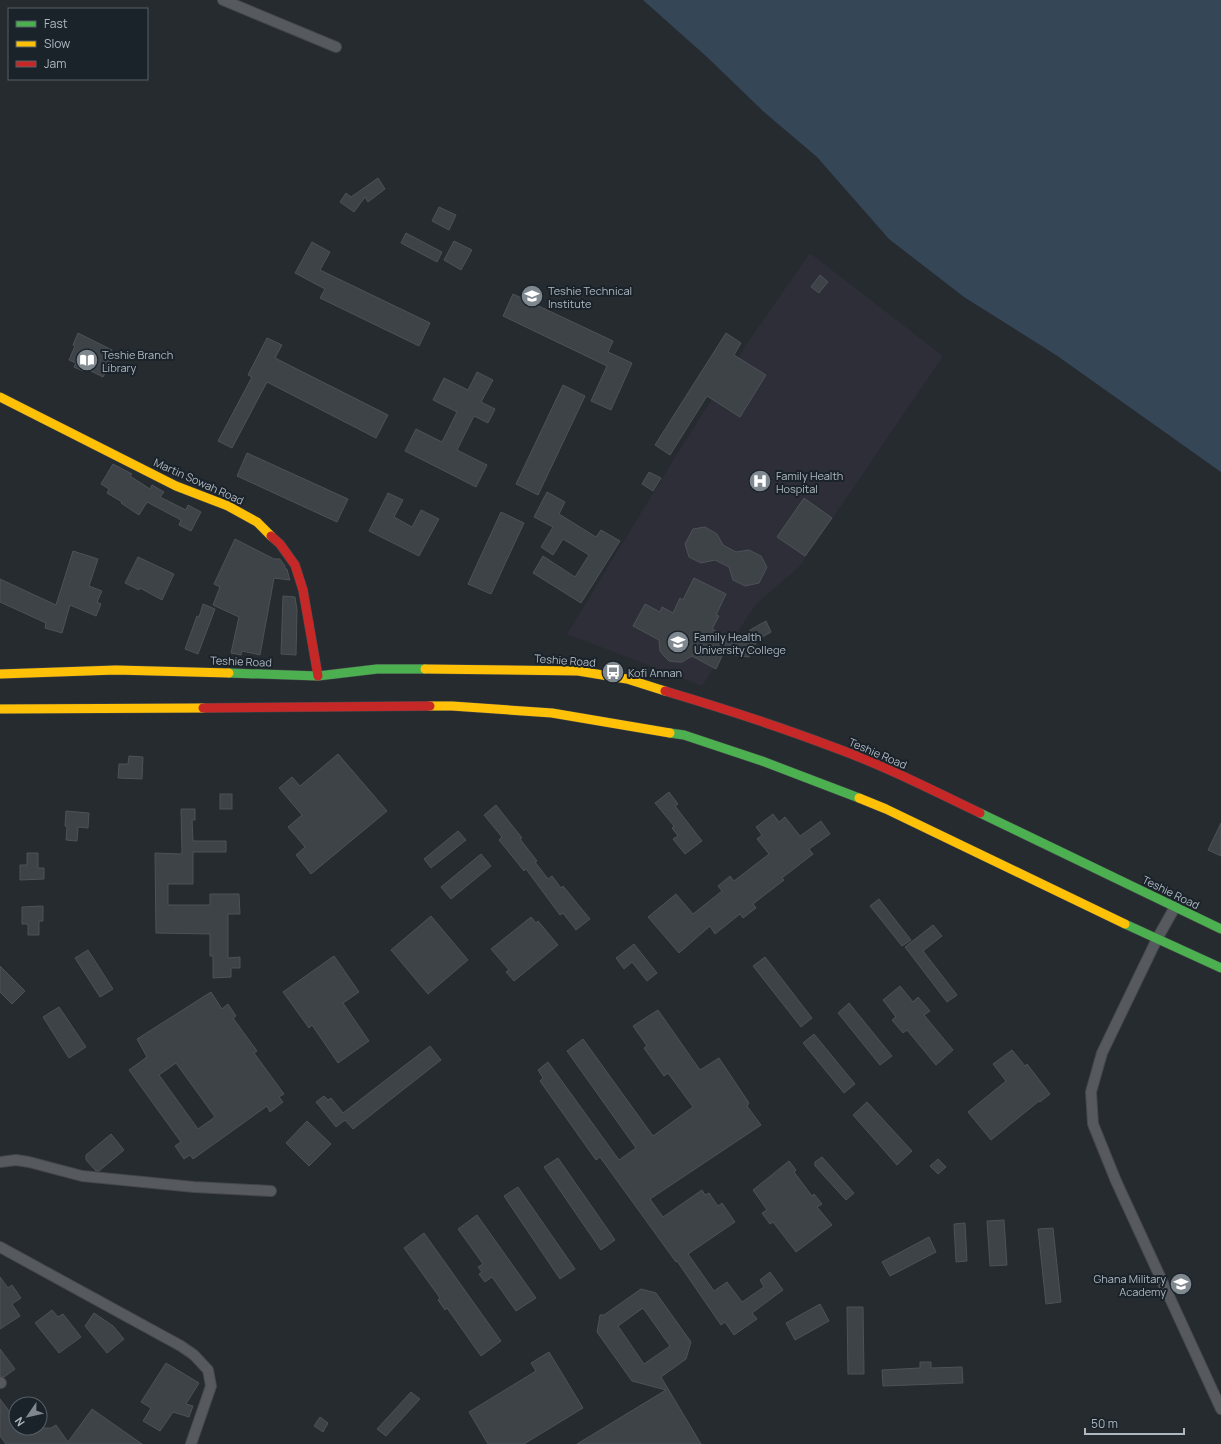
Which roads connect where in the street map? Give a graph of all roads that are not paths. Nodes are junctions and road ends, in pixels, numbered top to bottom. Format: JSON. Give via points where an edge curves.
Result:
{"nodes":[{"id":1,"x":223,"y":0,"type":"edge"},
{"id":2,"x":336,"y":47,"type":"dead end"},
{"id":3,"x":0,"y":397,"type":"edge"},
{"id":4,"x":0,"y":674,"type":"edge"},
{"id":5,"x":318,"y":676,"type":"junction"},
{"id":6,"x":0,"y":709,"type":"edge"},
{"id":7,"x":1175,"y":907,"type":"junction"},
{"id":8,"x":1221,"y":929,"type":"edge"},
{"id":9,"x":1157,"y":939,"type":"junction"},
{"id":10,"x":1221,"y":968,"type":"edge"},
{"id":11,"x":0,"y":1162,"type":"edge"},
{"id":12,"x":271,"y":1191,"type":"dead end"},
{"id":13,"x":0,"y":1248,"type":"edge"},
{"id":14,"x":1221,"y":1409,"type":"edge"},
{"id":15,"x":191,"y":1444,"type":"edge"}],
"edges":[{"from":1,"to":2,"type":"street"},
{"from":3,"to":5,"type":"main road","name":"Martin Sowah Road","via":[[176,486],[228,506],[257,522],[280,544],[295,565],[303,590]]},
{"from":4,"to":5,"type":"main road","name":"Teshie Road","via":[[116,670]]},
{"from":5,"to":7,"type":"main road","name":"Teshie Road","via":[[377,669],[536,670],[578,671],[627,679],[719,707],[834,747],[918,783]]},
{"from":6,"to":9,"type":"main road","via":[[452,706],[552,713],[684,735],[799,774],[879,806]]},
{"from":7,"to":8,"type":"main road","name":"Teshie Road"},
{"from":7,"to":9,"type":"street"},
{"from":9,"to":10,"type":"main road"},
{"from":9,"to":14,"type":"street","via":[[1102,1053],[1090,1092],[1093,1124],[1116,1181]]},
{"from":11,"to":12,"type":"street","via":[[29,1162],[89,1177]]},
{"from":13,"to":15,"type":"street","via":[[194,1355],[208,1370],[211,1386]]}]}
